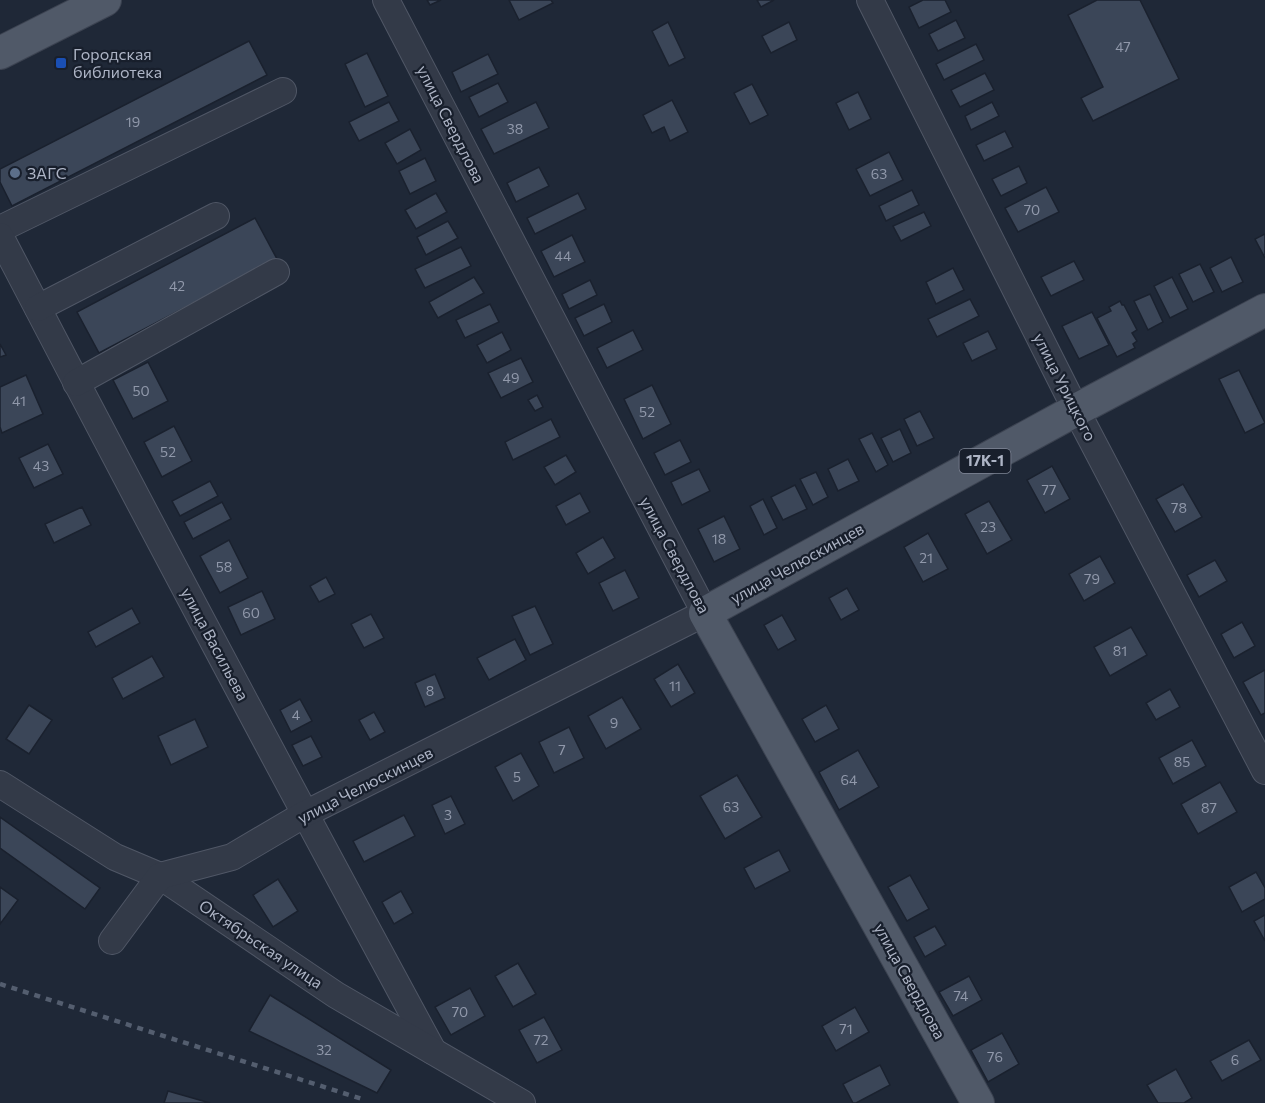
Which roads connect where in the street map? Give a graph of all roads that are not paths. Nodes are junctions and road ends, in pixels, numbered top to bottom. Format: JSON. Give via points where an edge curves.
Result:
{"nodes":[{"id":1,"x":105,"y":0,"type":"edge"},
{"id":2,"x":386,"y":0,"type":"edge"},
{"id":3,"x":870,"y":0,"type":"edge"},
{"id":4,"x":0,"y":53,"type":"edge"},
{"id":5,"x":284,"y":91,"type":"dead end"},
{"id":6,"x":216,"y":216,"type":"dead end"},
{"id":7,"x":0,"y":229,"type":"edge"},
{"id":8,"x":0,"y":236,"type":"edge"},
{"id":9,"x":276,"y":272,"type":"dead end"},
{"id":10,"x":38,"y":308,"type":"junction"},
{"id":11,"x":1265,"y":310,"type":"edge"},
{"id":12,"x":76,"y":383,"type":"junction"},
{"id":13,"x":1076,"y":411,"type":"junction"},
{"id":14,"x":705,"y":613,"type":"junction"},
{"id":15,"x":1265,"y":771,"type":"edge"},
{"id":16,"x":0,"y":784,"type":"edge"},
{"id":17,"x":305,"y":814,"type":"junction"},
{"id":18,"x":160,"y":876,"type":"junction"},
{"id":19,"x":112,"y":941,"type":"dead end"},
{"id":20,"x":433,"y":1051,"type":"junction"},
{"id":21,"x":509,"y":1100,"type":"edge"},
{"id":22,"x":978,"y":1103,"type":"edge"}],
"edges":[{"from":1,"to":4,"type":"main road"},
{"from":2,"to":14,"type":"street","name":"улица Свердлова"},
{"from":3,"to":13,"type":"street","name":"улица Урицкого"},
{"from":5,"to":7,"type":"street"},
{"from":6,"to":10,"type":"street"},
{"from":8,"to":10,"type":"street","name":"улица Васильева"},
{"from":9,"to":12,"type":"street"},
{"from":10,"to":12,"type":"street","name":"улица Васильева"},
{"from":11,"to":13,"type":"main road","name":"улица Челюскинцев","number":"17К-1"},
{"from":12,"to":17,"type":"street","name":"улица Васильева"},
{"from":13,"to":14,"type":"main road","name":"улица Челюскинцев","number":"17К-1"},
{"from":13,"to":15,"type":"street","name":"улица Урицкого"},
{"from":14,"to":17,"type":"street","name":"улица Челюскинцев"},
{"from":14,"to":22,"type":"main road","name":"улица Свердлова"},
{"from":16,"to":18,"type":"street","name":"Октябрьская улица","via":[[115,856]]},
{"from":17,"to":18,"type":"street","name":"улица Челюскинцев","via":[[232,857]]},
{"from":17,"to":20,"type":"street","name":"улица Васильева"},
{"from":18,"to":19,"type":"street"},
{"from":18,"to":20,"type":"street","name":"Октябрьская улица","via":[[336,995]]},
{"from":20,"to":21,"type":"street","name":"Октябрьская улица"}]}
